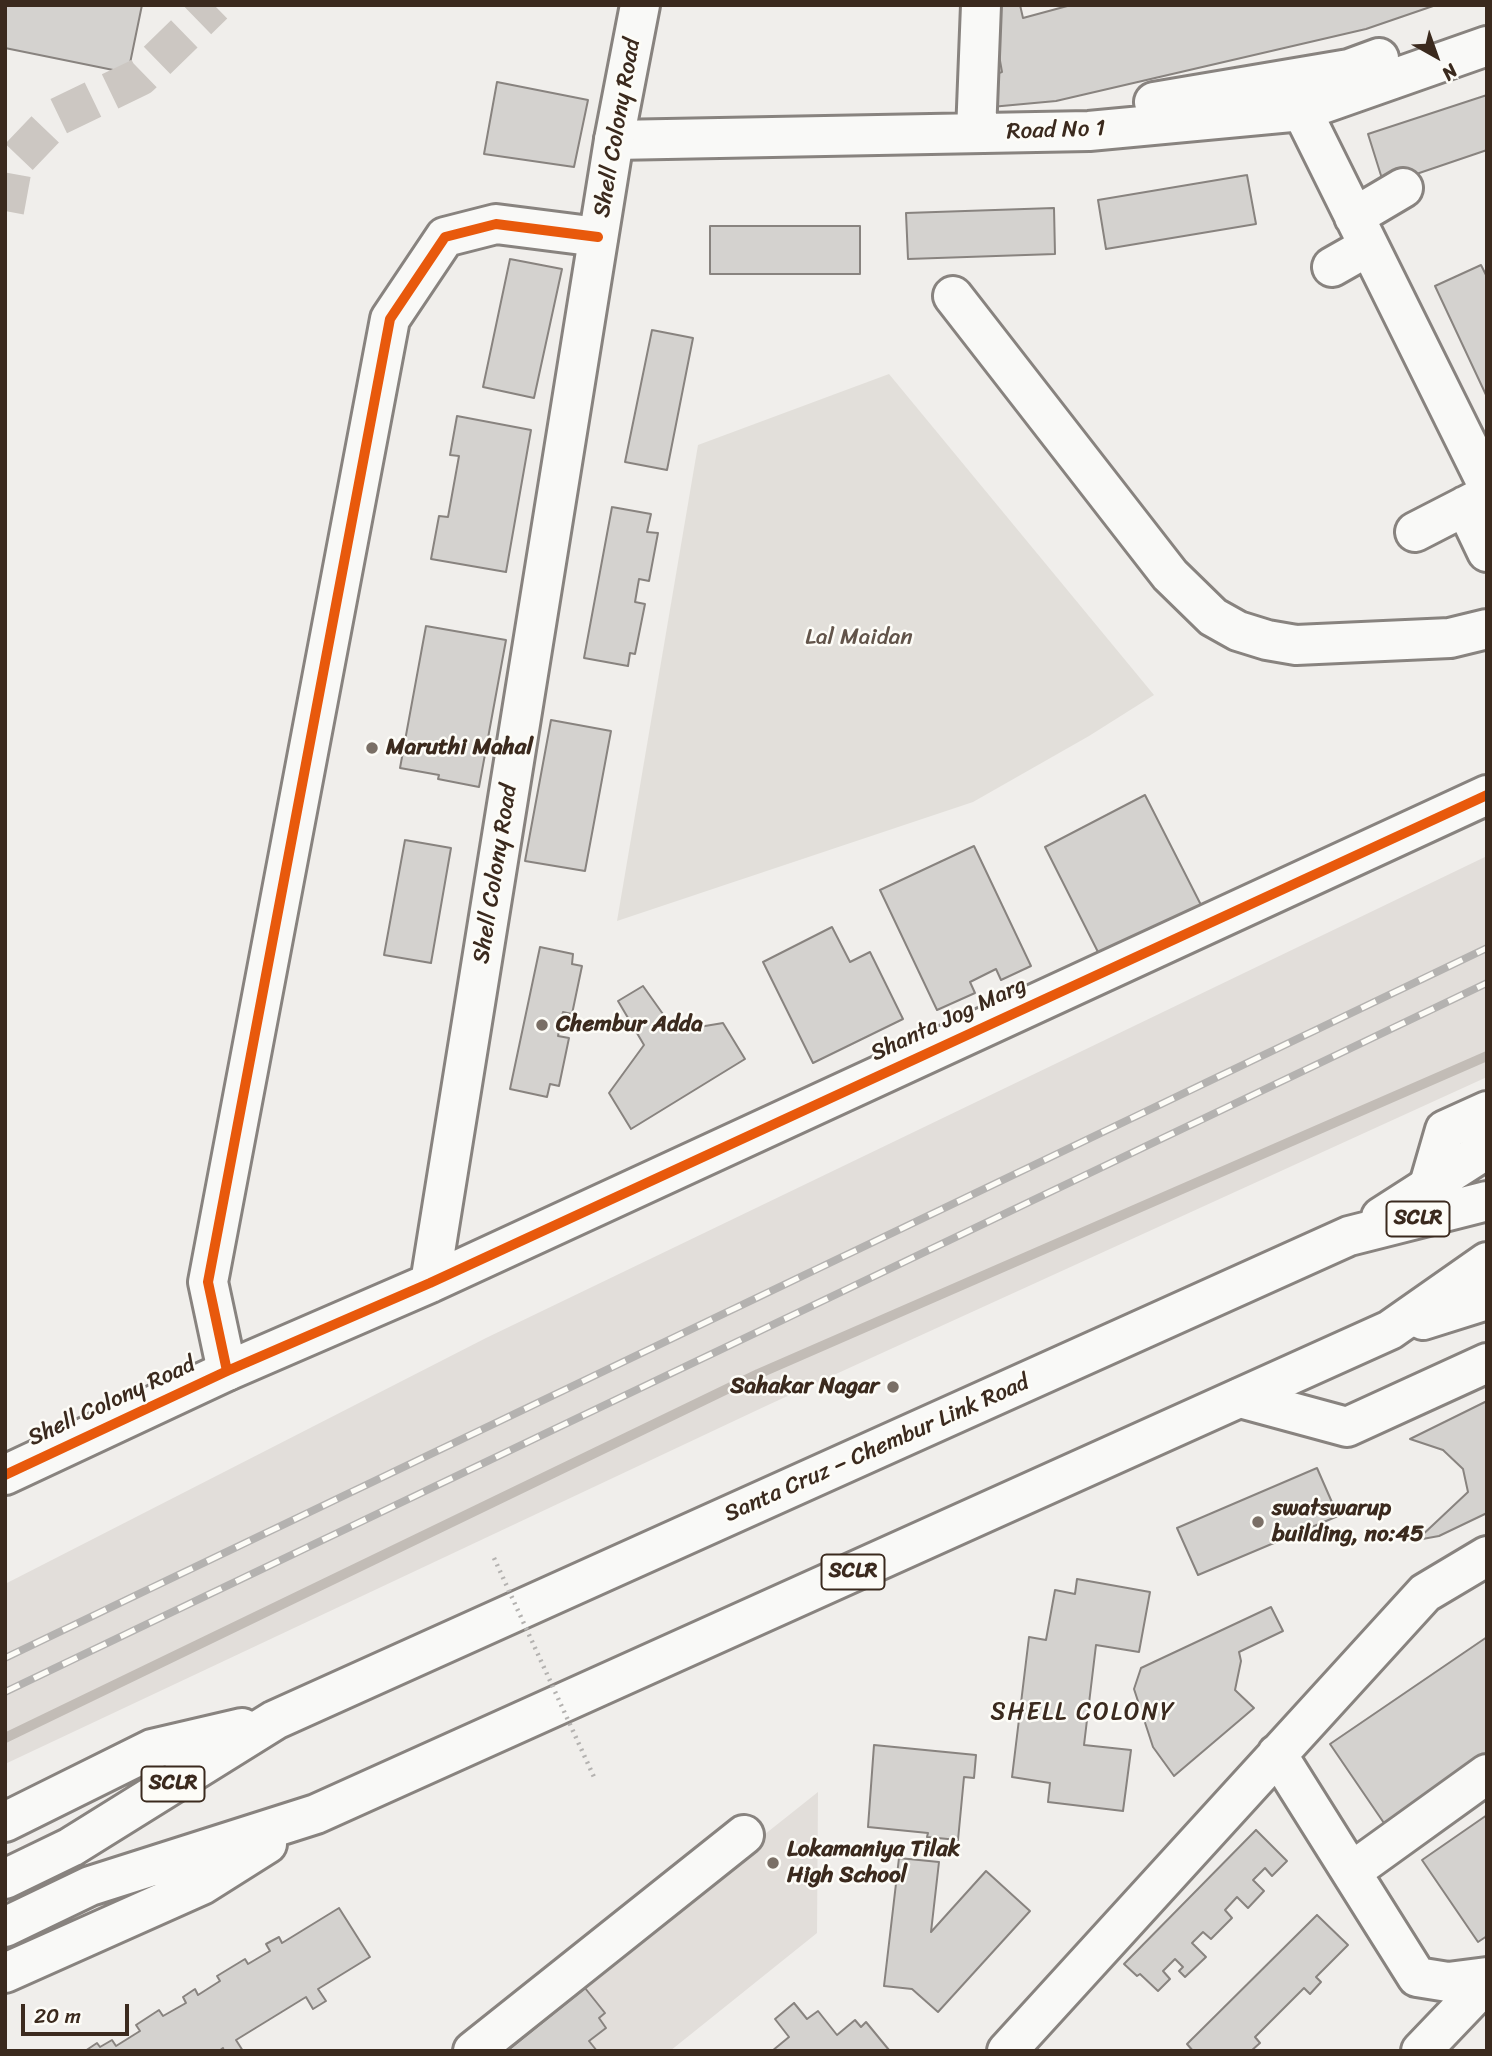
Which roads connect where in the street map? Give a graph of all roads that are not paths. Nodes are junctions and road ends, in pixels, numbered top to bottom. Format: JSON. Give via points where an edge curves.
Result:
{"nodes":[{"id":1,"x":640,"y":5,"type":"edge"},
{"id":2,"x":981,"y":5,"type":"edge"},
{"id":3,"x":1487,"y":19,"type":"edge"},
{"id":4,"x":1487,"y":46,"type":"edge"},
{"id":5,"x":1302,"y":111,"type":"junction"},
{"id":6,"x":977,"y":123,"type":"junction"},
{"id":7,"x":614,"y":140,"type":"junction"},
{"id":8,"x":1403,"y":188,"type":"dead end"},
{"id":9,"x":1362,"y":232,"type":"junction"},
{"id":10,"x":598,"y":237,"type":"junction"},
{"id":11,"x":1332,"y":267,"type":"dead end"},
{"id":12,"x":953,"y":296,"type":"dead end"},
{"id":13,"x":1481,"y":486,"type":"edge"},
{"id":14,"x":1415,"y":532,"type":"dead end"},
{"id":15,"x":1487,"y":552,"type":"edge"},
{"id":16,"x":1487,"y":629,"type":"edge"},
{"id":17,"x":1487,"y":795,"type":"edge"},
{"id":18,"x":1487,"y":1111,"type":"edge"},
{"id":19,"x":1487,"y":1149,"type":"edge"},
{"id":20,"x":1429,"y":1185,"type":"junction"},
{"id":21,"x":1487,"y":1201,"type":"edge"},
{"id":22,"x":1349,"y":1236,"type":"junction"},
{"id":23,"x":1487,"y":1262,"type":"edge"},
{"id":24,"x":430,"y":1283,"type":"junction"},
{"id":25,"x":1487,"y":1300,"type":"edge"},
{"id":26,"x":1390,"y":1330,"type":"junction"},
{"id":27,"x":1487,"y":1363,"type":"edge"},
{"id":28,"x":227,"y":1371,"type":"junction"},
{"id":29,"x":1240,"y":1398,"type":"junction"},
{"id":30,"x":5,"y":1475,"type":"edge"},
{"id":31,"x":1487,"y":1556,"type":"edge"},
{"id":32,"x":275,"y":1720,"type":"junction"},
{"id":33,"x":1278,"y":1754,"type":"junction"},
{"id":34,"x":1487,"y":1774,"type":"edge"},
{"id":35,"x":1487,"y":1792,"type":"edge"},
{"id":36,"x":316,"y":1814,"type":"junction"},
{"id":37,"x":5,"y":1822,"type":"edge"},
{"id":38,"x":744,"y":1835,"type":"dead end"},
{"id":39,"x":1355,"y":1878,"type":"junction"},
{"id":40,"x":5,"y":1879,"type":"edge"},
{"id":41,"x":5,"y":1927,"type":"edge"},
{"id":42,"x":5,"y":1973,"type":"edge"},
{"id":43,"x":1487,"y":1979,"type":"edge"},
{"id":44,"x":473,"y":2051,"type":"edge"},
{"id":45,"x":1007,"y":2051,"type":"edge"},
{"id":46,"x":1421,"y":2051,"type":"edge"}],
"edges":[{"from":1,"to":7,"type":"main road","name":"Shell Colony Road"},
{"from":2,"to":6,"type":"main road"},
{"from":3,"to":6,"type":"main road","via":[[1349,69],[1111,109]]},
{"from":4,"to":5,"type":"main road","name":"Road No 1"},
{"from":5,"to":6,"type":"main road","name":"Road No 1","via":[[1089,131]]},
{"from":5,"to":9,"type":"main road"},
{"from":6,"to":7,"type":"main road","name":"Road No 1"},
{"from":7,"to":10,"type":"main road","name":"Shell Colony Road"},
{"from":8,"to":9,"type":"main road"},
{"from":9,"to":11,"type":"main road"},
{"from":9,"to":13,"type":"main road"},
{"from":10,"to":24,"type":"main road","name":"Shell Colony Road"},
{"from":10,"to":28,"type":"main road","via":[[496,224],[445,237],[390,319],[208,1282]]},
{"from":12,"to":16,"type":"main road","via":[[1170,575],[1213,617],[1248,634],[1296,645],[1450,638]]},
{"from":13,"to":14,"type":"main road"},
{"from":13,"to":15,"type":"main road"},
{"from":17,"to":24,"type":"main road","name":"Shanta Jog Marg"},
{"from":18,"to":20,"type":"main road","via":[[1445,1130]]},
{"from":19,"to":20,"type":"main road"},
{"from":20,"to":22,"type":"main road"},
{"from":21,"to":22,"type":"main road","name":"Santa Cruz – Chembur Link Road","number":"SCLR"},
{"from":22,"to":32,"type":"main road","name":"Santa Cruz – Chembur Link Road","number":"SCLR"},
{"from":23,"to":26,"type":"main road","number":"SCLR"},
{"from":24,"to":28,"type":"main road","name":"Shell Colony Road"},
{"from":25,"to":26,"type":"main road"},
{"from":26,"to":29,"type":"main road","number":"SCLR"},
{"from":27,"to":29,"type":"main road","via":[[1347,1427]]},
{"from":28,"to":30,"type":"main road","name":"Shell Colony Road"},
{"from":29,"to":36,"type":"main road","number":"SCLR"},
{"from":31,"to":33,"type":"main road","via":[[1425,1593]]},
{"from":32,"to":37,"type":"main road","via":[[152,1749]]},
{"from":32,"to":40,"type":"main road","number":"SCLR","via":[[71,1847]]},
{"from":33,"to":39,"type":"main road"},
{"from":33,"to":45,"type":"main road"},
{"from":34,"to":39,"type":"main road"},
{"from":35,"to":39,"type":"main road"},
{"from":36,"to":41,"type":"main road","number":"SCLR","via":[[90,1886]]},
{"from":36,"to":42,"type":"main road","via":[[201,1885]]},
{"from":38,"to":44,"type":"main road"},
{"from":39,"to":43,"type":"main road","via":[[1417,1977],[1448,1982]]},
{"from":43,"to":46,"type":"main road"}]}
